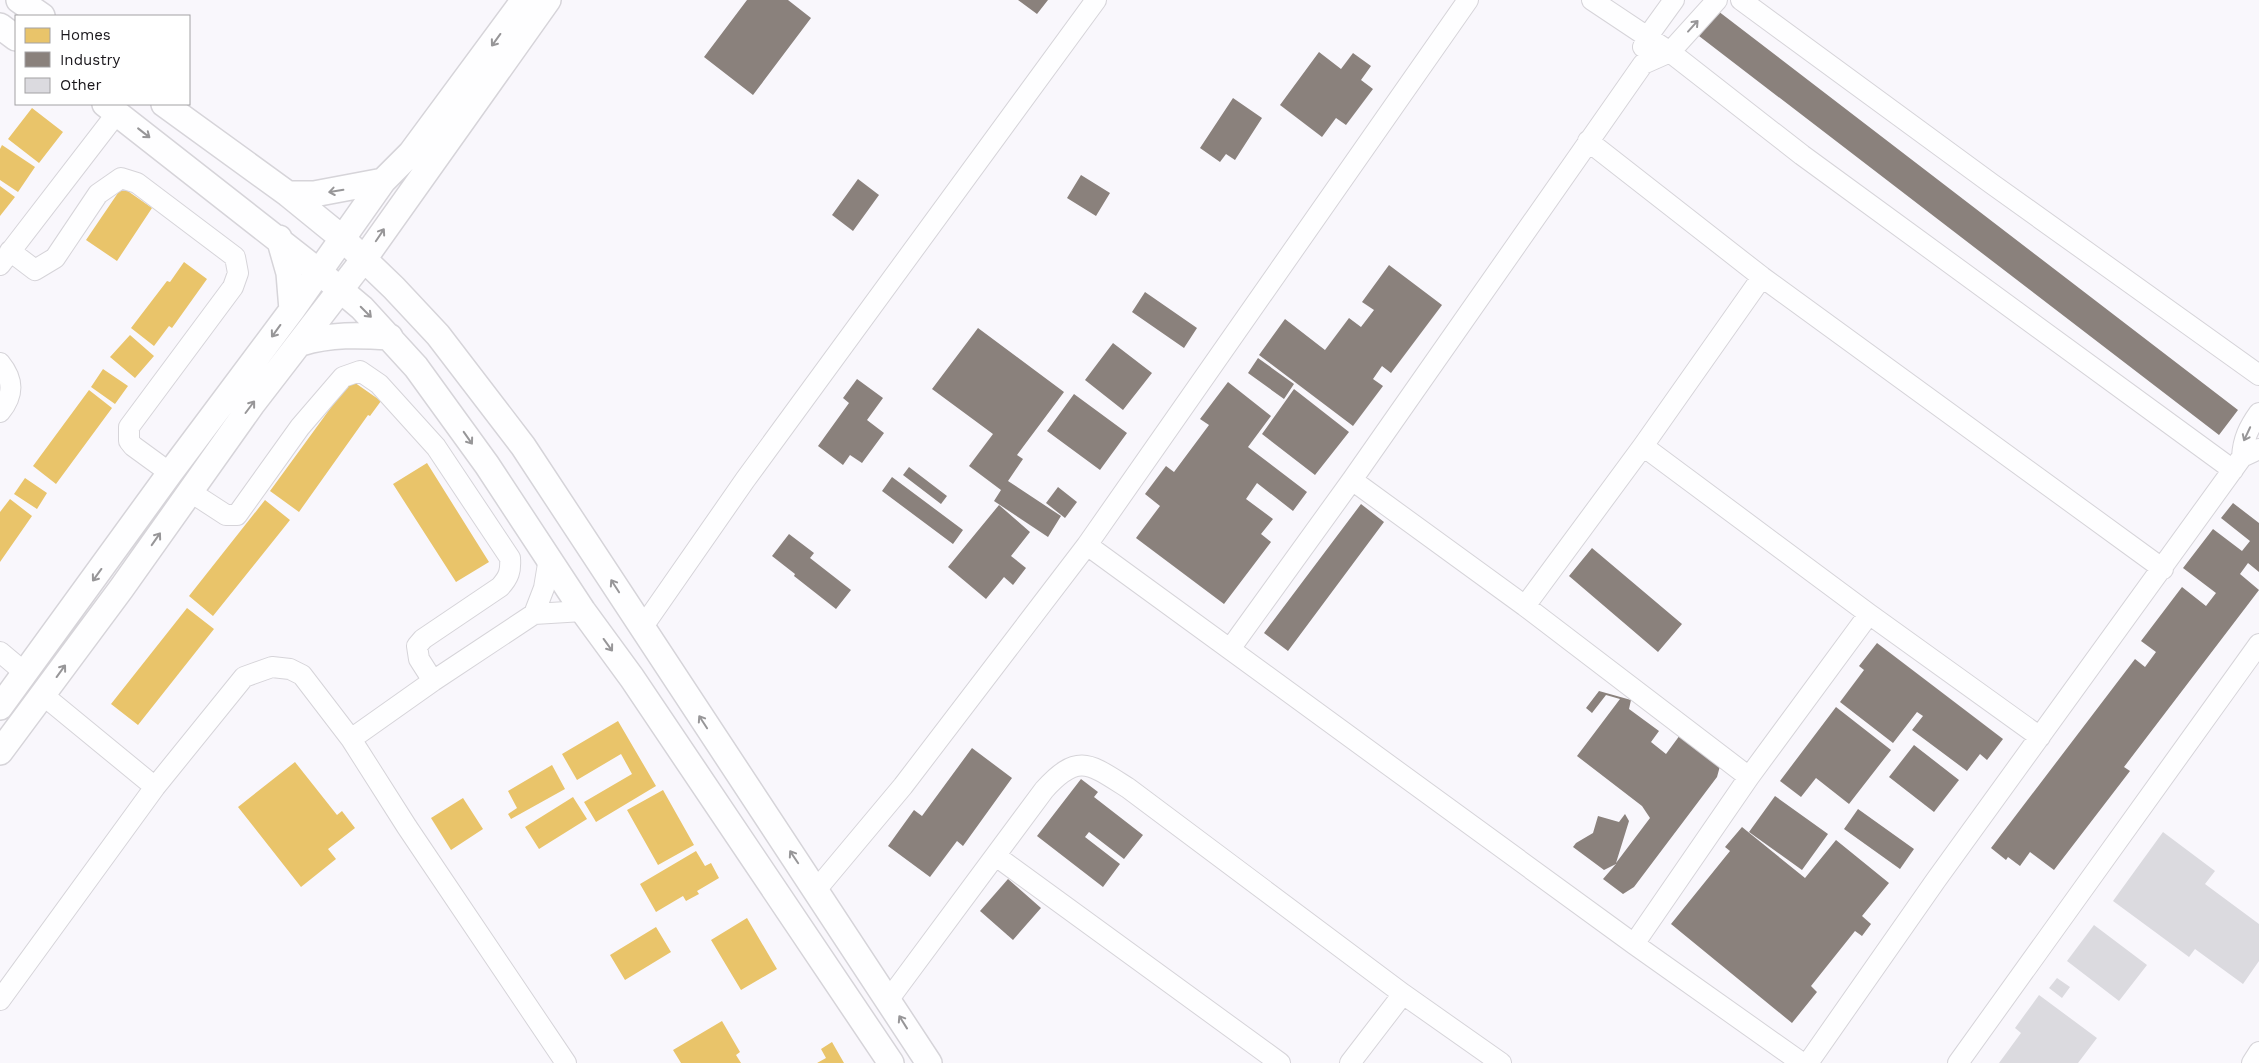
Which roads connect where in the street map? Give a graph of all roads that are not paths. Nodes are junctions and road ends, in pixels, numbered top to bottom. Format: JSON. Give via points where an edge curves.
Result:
{"nodes":[{"id":1,"x":19,"y":0,"type":"edge"},
{"id":2,"x":524,"y":0,"type":"edge"},
{"id":3,"x":548,"y":0,"type":"edge"},
{"id":4,"x":1096,"y":0,"type":"edge"},
{"id":5,"x":1468,"y":0,"type":"edge"},
{"id":6,"x":1592,"y":0,"type":"edge"},
{"id":7,"x":1674,"y":0,"type":"edge"},
{"id":8,"x":1716,"y":0,"type":"edge"},
{"id":9,"x":1741,"y":0,"type":"edge"},
{"id":10,"x":41,"y":15,"type":"edge"},
{"id":11,"x":0,"y":26,"type":"edge"},
{"id":12,"x":1648,"y":36,"type":"junction"},
{"id":13,"x":15,"y":37,"type":"edge"},
{"id":14,"x":1670,"y":52,"type":"junction"},
{"id":15,"x":1643,"y":64,"type":"junction"},
{"id":16,"x":165,"y":105,"type":"edge"},
{"id":17,"x":111,"y":108,"type":"edge"},
{"id":18,"x":1588,"y":141,"type":"junction"},
{"id":19,"x":383,"y":181,"type":"junction"},
{"id":20,"x":288,"y":194,"type":"junction"},
{"id":21,"x":279,"y":238,"type":"junction"},
{"id":22,"x":342,"y":238,"type":"junction"},
{"id":23,"x":5,"y":258,"type":"edge"},
{"id":24,"x":364,"y":259,"type":"junction"},
{"id":25,"x":318,"y":271,"type":"junction"},
{"id":26,"x":1762,"y":277,"type":"junction"},
{"id":27,"x":340,"y":290,"type":"junction"},
{"id":28,"x":292,"y":310,"type":"junction"},
{"id":29,"x":390,"y":337,"type":"junction"},
{"id":30,"x":301,"y":343,"type":"junction"},
{"id":31,"x":0,"y":363,"type":"edge"},
{"id":32,"x":2259,"y":374,"type":"edge"},
{"id":33,"x":0,"y":412,"type":"edge"},
{"id":34,"x":2259,"y":413,"type":"edge"},
{"id":35,"x":1643,"y":446,"type":"junction"},
{"id":36,"x":2245,"y":459,"type":"edge"},
{"id":37,"x":170,"y":473,"type":"junction"},
{"id":38,"x":1352,"y":480,"type":"junction"},
{"id":39,"x":189,"y":491,"type":"junction"},
{"id":40,"x":1088,"y":545,"type":"junction"},
{"id":41,"x":548,"y":558,"type":"junction"},
{"id":42,"x":2163,"y":569,"type":"junction"},
{"id":43,"x":1525,"y":606,"type":"junction"},
{"id":44,"x":583,"y":611,"type":"junction"},
{"id":45,"x":534,"y":614,"type":"junction"},
{"id":46,"x":1869,"y":614,"type":"junction"},
{"id":47,"x":642,"y":628,"type":"junction"},
{"id":48,"x":2259,"y":644,"type":"edge"},
{"id":49,"x":1230,"y":649,"type":"junction"},
{"id":50,"x":0,"y":652,"type":"edge"},
{"id":51,"x":25,"y":673,"type":"junction"},
{"id":52,"x":433,"y":681,"type":"junction"},
{"id":53,"x":43,"y":695,"type":"junction"},
{"id":54,"x":0,"y":707,"type":"edge"},
{"id":55,"x":2040,"y":737,"type":"junction"},
{"id":56,"x":351,"y":739,"type":"junction"},
{"id":57,"x":0,"y":752,"type":"edge"},
{"id":58,"x":1749,"y":777,"type":"junction"},
{"id":59,"x":155,"y":787,"type":"junction"},
{"id":60,"x":996,"y":856,"type":"junction"},
{"id":61,"x":816,"y":890,"type":"junction"},
{"id":62,"x":1634,"y":944,"type":"junction"},
{"id":63,"x":1403,"y":994,"type":"junction"},
{"id":64,"x":889,"y":999,"type":"junction"},
{"id":65,"x":0,"y":1000,"type":"edge"},
{"id":66,"x":2259,"y":1052,"type":"edge"},
{"id":67,"x":566,"y":1063,"type":"edge"},
{"id":68,"x":891,"y":1063,"type":"edge"},
{"id":69,"x":929,"y":1063,"type":"edge"},
{"id":70,"x":1280,"y":1063,"type":"edge"},
{"id":71,"x":1350,"y":1063,"type":"edge"},
{"id":72,"x":1500,"y":1063,"type":"edge"},
{"id":73,"x":1802,"y":1063,"type":"edge"},
{"id":74,"x":1808,"y":1063,"type":"edge"},
{"id":75,"x":1958,"y":1063,"type":"edge"},
{"id":76,"x":2252,"y":1063,"type":"edge"}],
"edges":[{"from":1,"to":10,"type":"street"},
{"from":2,"to":19,"type":"street","one_way":true,"via":[[410,153]]},
{"from":24,"to":3,"type":"street","one_way":true},
{"from":4,"to":47,"type":"street","via":[[745,480]]},
{"from":5,"to":40,"type":"street"},
{"from":6,"to":12,"type":"street"},
{"from":7,"to":12,"type":"street"},
{"from":14,"to":8,"type":"street","one_way":true},
{"from":9,"to":32,"type":"street"},
{"from":11,"to":13,"type":"street"},
{"from":12,"to":14,"type":"street"},
{"from":12,"to":15,"type":"street","via":[[1643,48]]},
{"from":14,"to":15,"type":"street"},
{"from":14,"to":36,"type":"street","via":[[1802,155]]},
{"from":15,"to":18,"type":"street"},
{"from":16,"to":20,"type":"street"},
{"from":17,"to":21,"type":"street","one_way":true},
{"from":17,"to":23,"type":"street"},
{"from":18,"to":26,"type":"street"},
{"from":18,"to":38,"type":"street"},
{"from":19,"to":20,"type":"street","one_way":true,"via":[[314,194]]},
{"from":19,"to":22,"type":"street"},
{"from":20,"to":22,"type":"street"},
{"from":21,"to":25,"type":"street"},
{"from":21,"to":28,"type":"street","via":[[289,273]]},
{"from":22,"to":24,"type":"street"},
{"from":22,"to":25,"type":"street"},
{"from":23,"to":37,"type":"street","via":[[35,270],[55,258],[98,194],[121,178],[136,182],[235,257],[238,273],[233,287],[129,427],[129,441],[133,446]]},
{"from":24,"to":27,"type":"street"},
{"from":47,"to":24,"type":"street","one_way":true,"via":[[523,446],[490,402],[438,335]]},
{"from":25,"to":27,"type":"street"},
{"from":25,"to":28,"type":"street"},
{"from":26,"to":35,"type":"street"},
{"from":26,"to":42,"type":"street"},
{"from":27,"to":29,"type":"street","one_way":true},
{"from":27,"to":30,"type":"street"},
{"from":28,"to":37,"type":"street","one_way":true},
{"from":29,"to":30,"type":"street","via":[[347,335]]},
{"from":29,"to":41,"type":"street","one_way":true,"via":[[448,408]]},
{"from":39,"to":30,"type":"street","one_way":true,"via":[[252,403]]},
{"from":31,"to":33,"type":"street","via":[[12,385],[9,401]]},
{"from":34,"to":36,"type":"street","one_way":true,"via":[[2244,438]]},
{"from":35,"to":43,"type":"street"},
{"from":35,"to":46,"type":"street"},
{"from":36,"to":42,"type":"street"},
{"from":37,"to":51,"type":"street","one_way":true},
{"from":38,"to":43,"type":"street"},
{"from":38,"to":49,"type":"street"},
{"from":39,"to":52,"type":"street","via":[[226,515],[237,515],[300,427],[343,377],[360,371],[379,384],[436,447],[510,558],[511,570],[500,587],[423,638],[417,646],[419,659]]},
{"from":53,"to":39,"type":"street","one_way":true},
{"from":40,"to":49,"type":"street"},
{"from":40,"to":61,"type":"street","via":[[903,786]]},
{"from":41,"to":44,"type":"street"},
{"from":41,"to":45,"type":"street","via":[[544,588]]},
{"from":42,"to":55,"type":"street"},
{"from":43,"to":58,"type":"street"},
{"from":44,"to":45,"type":"street"},
{"from":44,"to":68,"type":"street","one_way":true,"via":[[632,678]]},
{"from":45,"to":52,"type":"street"},
{"from":46,"to":55,"type":"street"},
{"from":46,"to":58,"type":"street"},
{"from":61,"to":47,"type":"street","one_way":true},
{"from":48,"to":75,"type":"street"},
{"from":49,"to":62,"type":"street"},
{"from":50,"to":51,"type":"street"},
{"from":51,"to":54,"type":"street"},
{"from":52,"to":56,"type":"street"},
{"from":53,"to":57,"type":"street"},
{"from":53,"to":59,"type":"street"},
{"from":55,"to":74,"type":"street"},
{"from":56,"to":59,"type":"street","via":[[302,675],[290,669],[272,668],[244,677]]},
{"from":56,"to":67,"type":"street"},
{"from":58,"to":62,"type":"street"},
{"from":59,"to":65,"type":"street"},
{"from":60,"to":63,"type":"street","via":[[1058,775],[1069,768],[1094,766]]},
{"from":60,"to":64,"type":"street"},
{"from":60,"to":70,"type":"street"},
{"from":61,"to":64,"type":"street"},
{"from":62,"to":73,"type":"street"},
{"from":63,"to":71,"type":"street"},
{"from":63,"to":72,"type":"street"},
{"from":69,"to":64,"type":"street","one_way":true},
{"from":66,"to":76,"type":"street"}]}
